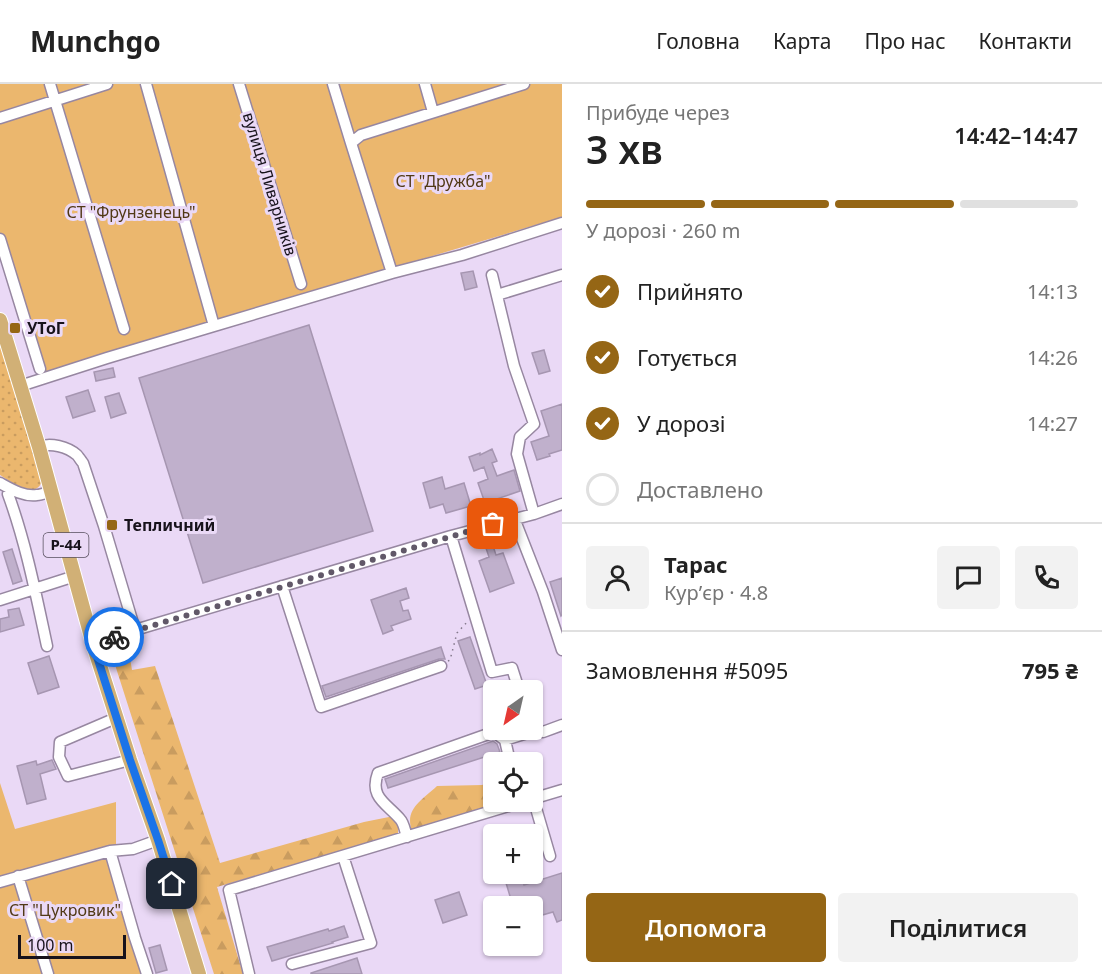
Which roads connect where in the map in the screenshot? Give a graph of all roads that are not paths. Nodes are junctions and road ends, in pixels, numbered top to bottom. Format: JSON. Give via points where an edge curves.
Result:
{"nodes":[{"id":1,"x":50,"y":84,"type":"edge"},
{"id":2,"x":107,"y":84,"type":"edge"},
{"id":3,"x":146,"y":84,"type":"edge"},
{"id":4,"x":239,"y":84,"type":"edge"},
{"id":5,"x":333,"y":84,"type":"edge"},
{"id":6,"x":425,"y":84,"type":"edge"},
{"id":7,"x":522,"y":84,"type":"edge"},
{"id":8,"x":55,"y":100,"type":"junction"},
{"id":9,"x":433,"y":112,"type":"junction"},
{"id":10,"x":0,"y":118,"type":"edge"},
{"id":11,"x":351,"y":143,"type":"junction"},
{"id":12,"x":562,"y":223,"type":"edge"},
{"id":13,"x":0,"y":239,"type":"edge"},
{"id":14,"x":392,"y":273,"type":"junction"},
{"id":15,"x":492,"y":275,"type":"dead end"},
{"id":16,"x":562,"y":275,"type":"edge"},
{"id":17,"x":301,"y":284,"type":"dead end"},
{"id":18,"x":497,"y":295,"type":"junction"},
{"id":19,"x":0,"y":320,"type":"edge"},
{"id":20,"x":214,"y":326,"type":"junction"},
{"id":21,"x":124,"y":329,"type":"dead end"},
{"id":22,"x":40,"y":369,"type":"dead end"},
{"id":23,"x":20,"y":386,"type":"junction"},
{"id":24,"x":39,"y":447,"type":"junction"},
{"id":25,"x":5,"y":490,"type":"edge"},
{"id":26,"x":51,"y":491,"type":"junction"},
{"id":27,"x":562,"y":504,"type":"edge"},
{"id":28,"x":534,"y":514,"type":"junction"},
{"id":29,"x":514,"y":518,"type":"junction"},
{"id":30,"x":451,"y":536,"type":"junction"},
{"id":31,"x":75,"y":576,"type":"junction"},
{"id":32,"x":282,"y":586,"type":"junction"},
{"id":33,"x":35,"y":589,"type":"junction"},
{"id":34,"x":0,"y":600,"type":"edge"},
{"id":35,"x":135,"y":630,"type":"junction"},
{"id":36,"x":93,"y":644,"type":"junction"},
{"id":37,"x":47,"y":646,"type":"dead end"},
{"id":38,"x":562,"y":650,"type":"edge"},
{"id":39,"x":441,"y":666,"type":"road end"},
{"id":40,"x":516,"y":680,"type":"edge"},
{"id":41,"x":116,"y":718,"type":"junction"},
{"id":42,"x":562,"y":725,"type":"edge"},
{"id":43,"x":543,"y":732,"type":"edge"},
{"id":44,"x":483,"y":736,"type":"edge"},
{"id":45,"x":506,"y":740,"type":"edge"},
{"id":46,"x":508,"y":752,"type":"edge"},
{"id":47,"x":130,"y":760,"type":"junction"},
{"id":48,"x":562,"y":790,"type":"edge"},
{"id":49,"x":543,"y":796,"type":"edge"},
{"id":50,"x":489,"y":812,"type":"edge"},
{"id":51,"x":537,"y":812,"type":"edge"},
{"id":52,"x":407,"y":837,"type":"junction"},
{"id":53,"x":158,"y":840,"type":"junction"},
{"id":54,"x":110,"y":851,"type":"junction"},
{"id":55,"x":344,"y":856,"type":"junction"},
{"id":56,"x":550,"y":856,"type":"dead end"},
{"id":57,"x":18,"y":876,"type":"junction"},
{"id":58,"x":0,"y":882,"type":"edge"},
{"id":59,"x":292,"y":964,"type":"dead end"},
{"id":60,"x":48,"y":974,"type":"edge"},
{"id":61,"x":147,"y":974,"type":"edge"},
{"id":62,"x":199,"y":974,"type":"edge"},
{"id":63,"x":249,"y":974,"type":"edge"}],
"edges":[{"from":1,"to":8,"type":"street"},
{"from":2,"to":8,"type":"street"},
{"from":3,"to":20,"type":"street"},
{"from":4,"to":17,"type":"street","name":"вулиця Ливарників"},
{"from":5,"to":11,"type":"street"},
{"from":6,"to":9,"type":"street"},
{"from":7,"to":9,"type":"street"},
{"from":8,"to":10,"type":"street"},
{"from":8,"to":21,"type":"street"},
{"from":9,"to":11,"type":"street","via":[[361,135]]},
{"from":11,"to":14,"type":"street"},
{"from":12,"to":14,"type":"street"},
{"from":13,"to":22,"type":"street"},
{"from":14,"to":20,"type":"street"},
{"from":15,"to":18,"type":"street"},
{"from":16,"to":18,"type":"street"},
{"from":18,"to":28,"type":"street","via":[[514,366],[534,424],[520,437],[518,454]]},
{"from":19,"to":23,"type":"main road","number":"Р-44"},
{"from":20,"to":23,"type":"street"},
{"from":23,"to":24,"type":"main road","number":"Р-44"},
{"from":24,"to":26,"type":"main road","number":"Р-44"},
{"from":24,"to":35,"type":"street","via":[[55,445],[77,455],[83,463]]},
{"from":25,"to":26,"type":"street","via":[[37,495]]},
{"from":25,"to":33,"type":"street"},
{"from":26,"to":31,"type":"main road","number":"Р-44"},
{"from":27,"to":28,"type":"street"},
{"from":28,"to":29,"type":"street"},
{"from":29,"to":30,"type":"street"},
{"from":29,"to":38,"type":"street"},
{"from":30,"to":32,"type":"street"},
{"from":30,"to":40,"type":"street","via":[[492,672],[512,668]]},
{"from":31,"to":33,"type":"street"},
{"from":31,"to":36,"type":"main road","number":"Р-44"},
{"from":32,"to":35,"type":"street"},
{"from":32,"to":39,"type":"street","via":[[321,707]]},
{"from":33,"to":34,"type":"street"},
{"from":33,"to":37,"type":"street"},
{"from":35,"to":36,"type":"street"},
{"from":36,"to":41,"type":"main road","number":"Р-44"},
{"from":41,"to":47,"type":"main road","number":"Р-44"},
{"from":41,"to":47,"type":"street","via":[[60,742],[59,757],[68,776]]},
{"from":42,"to":43,"type":"street"},
{"from":44,"to":52,"type":"street","via":[[378,773],[375,780],[379,799],[402,820]]},
{"from":45,"to":46,"type":"street"},
{"from":47,"to":53,"type":"main road","number":"Р-44"},
{"from":48,"to":49,"type":"street"},
{"from":50,"to":52,"type":"street"},
{"from":51,"to":56,"type":"street"},
{"from":52,"to":55,"type":"street"},
{"from":53,"to":54,"type":"street","via":[[133,849]]},
{"from":53,"to":62,"type":"main road","number":"Р-44"},
{"from":54,"to":57,"type":"street"},
{"from":54,"to":61,"type":"street"},
{"from":55,"to":59,"type":"street","via":[[371,943]]},
{"from":55,"to":63,"type":"street","via":[[229,890]]},
{"from":57,"to":58,"type":"street"},
{"from":57,"to":60,"type":"street"}]}
